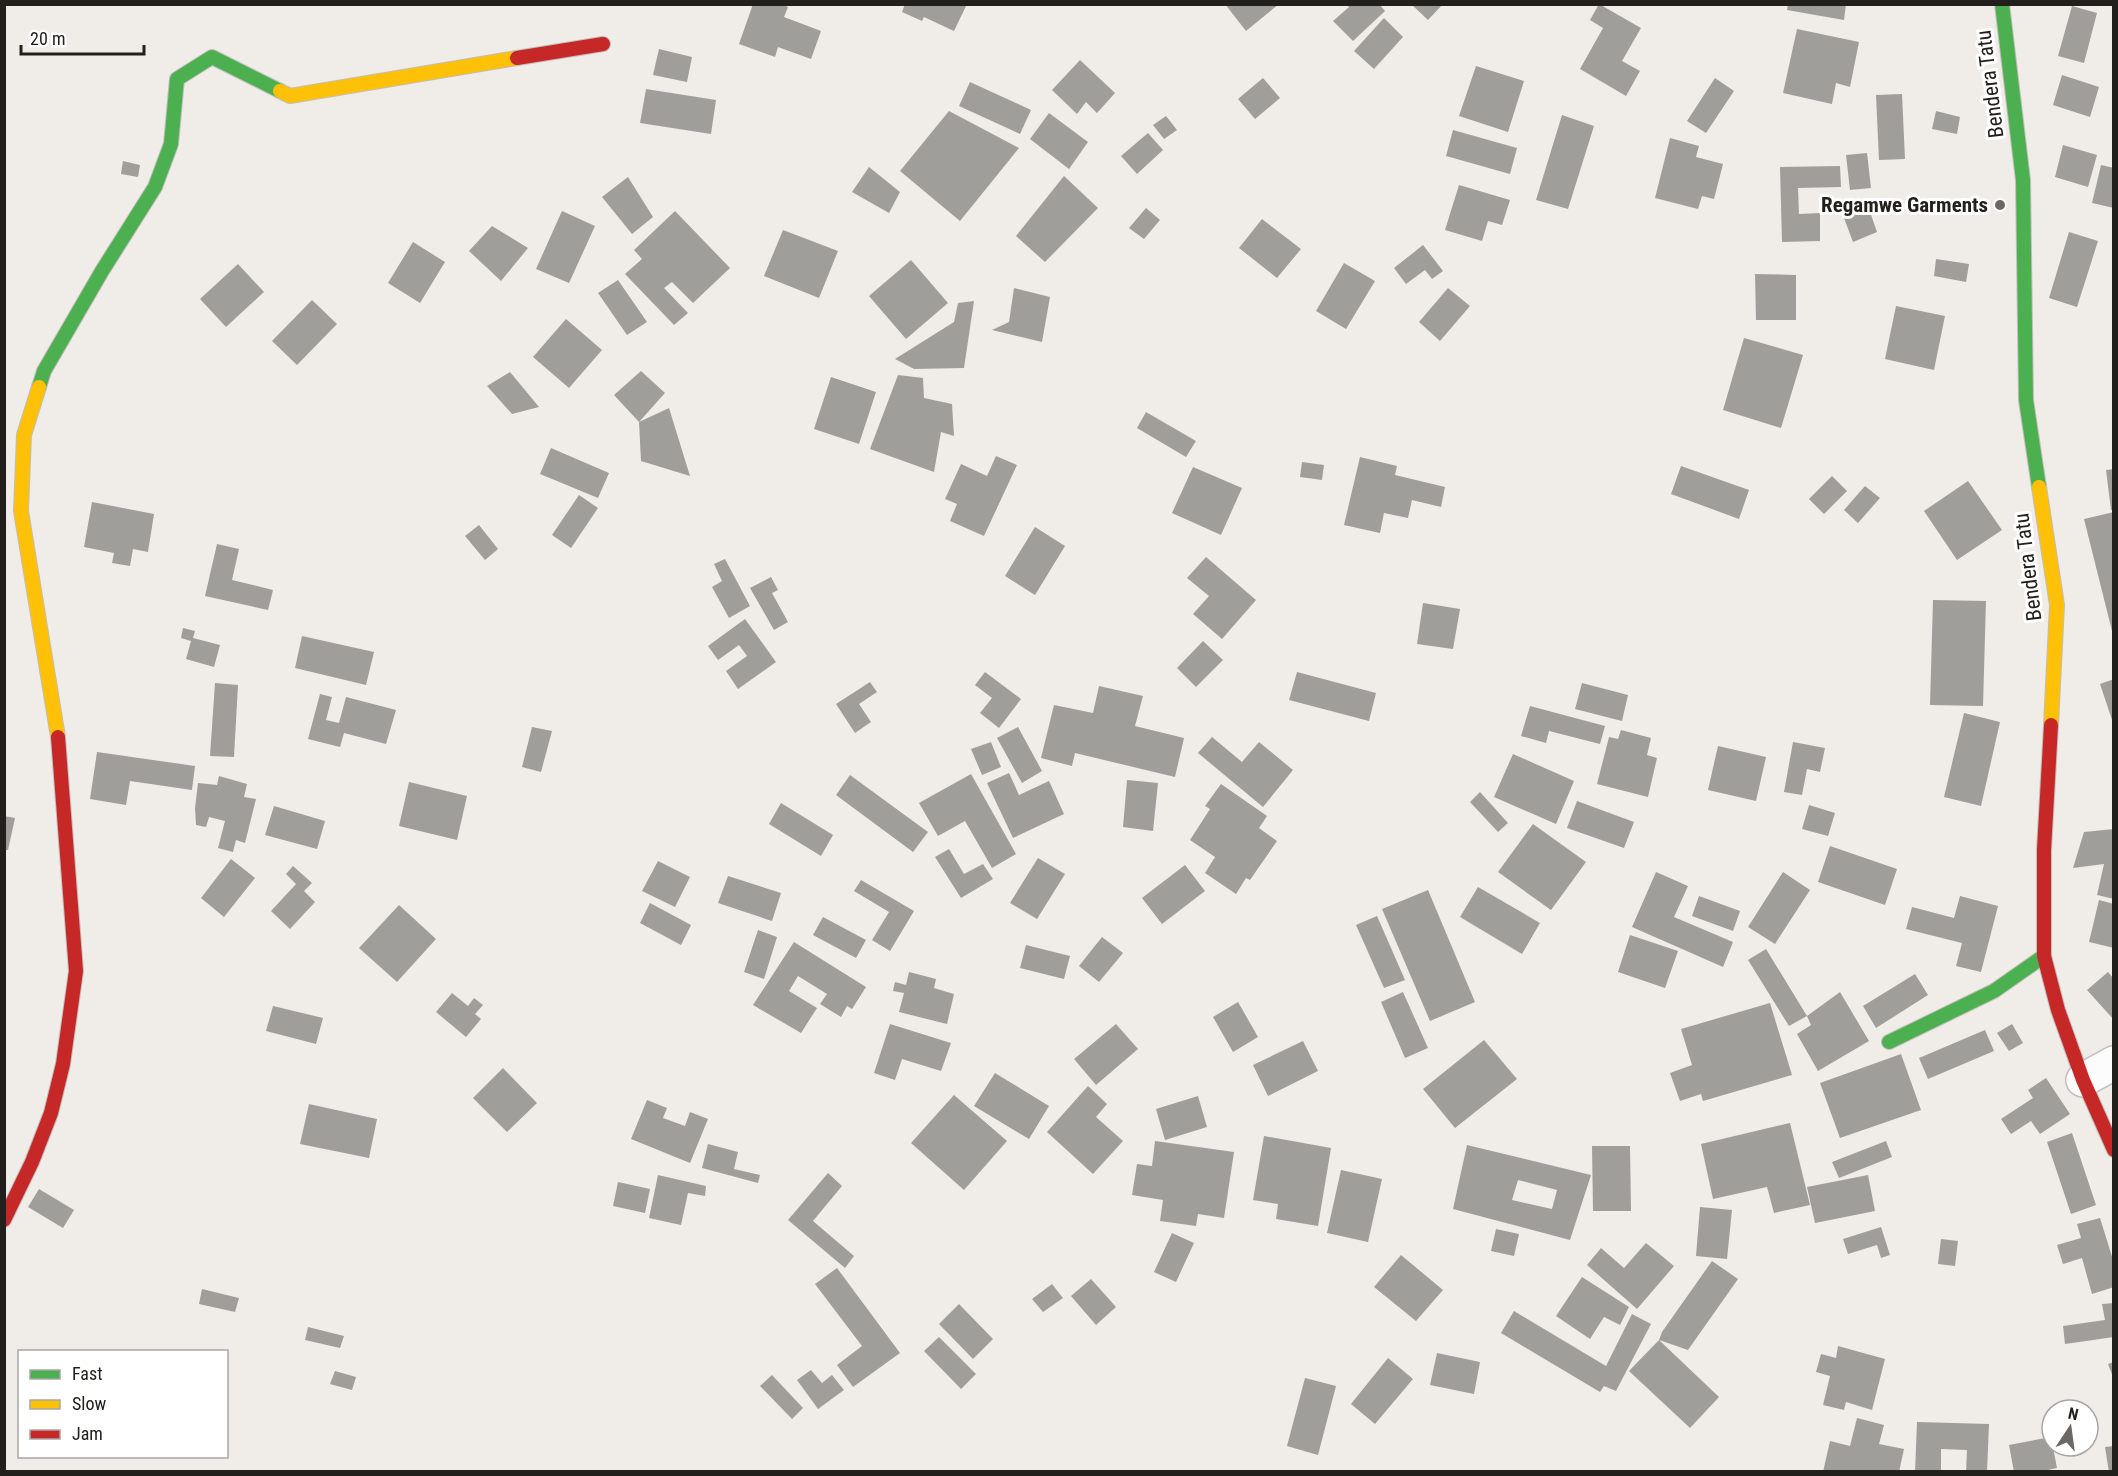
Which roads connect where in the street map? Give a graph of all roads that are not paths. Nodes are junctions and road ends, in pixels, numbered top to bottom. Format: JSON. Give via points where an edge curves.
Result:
{"nodes":[{"id":1,"x":2002,"y":4,"type":"edge"},
{"id":2,"x":603,"y":44,"type":"dead end"},
{"id":3,"x":2044,"y":956,"type":"junction"},
{"id":4,"x":1889,"y":1042,"type":"dead end"},
{"id":5,"x":2114,"y":1063,"type":"edge"},
{"id":6,"x":2083,"y":1080,"type":"junction"},
{"id":7,"x":2114,"y":1150,"type":"edge"},
{"id":8,"x":4,"y":1220,"type":"edge"}],
"edges":[{"from":1,"to":3,"type":"street","name":"Bendera Tatu","via":[[2023,180],[2026,400],[2057,605],[2044,850]]},
{"from":2,"to":8,"type":"street","via":[[290,96],[212,57],[177,79],[171,144],[155,187],[44,371],[24,435],[21,511],[57,721],[76,971],[63,1064],[51,1113]]},
{"from":3,"to":4,"type":"street","via":[[1994,991]]},
{"from":3,"to":6,"type":"street","name":"Bendera Tatu"},
{"from":5,"to":6,"type":"street"},
{"from":6,"to":7,"type":"street","name":"Bendera Tatu"}]}
